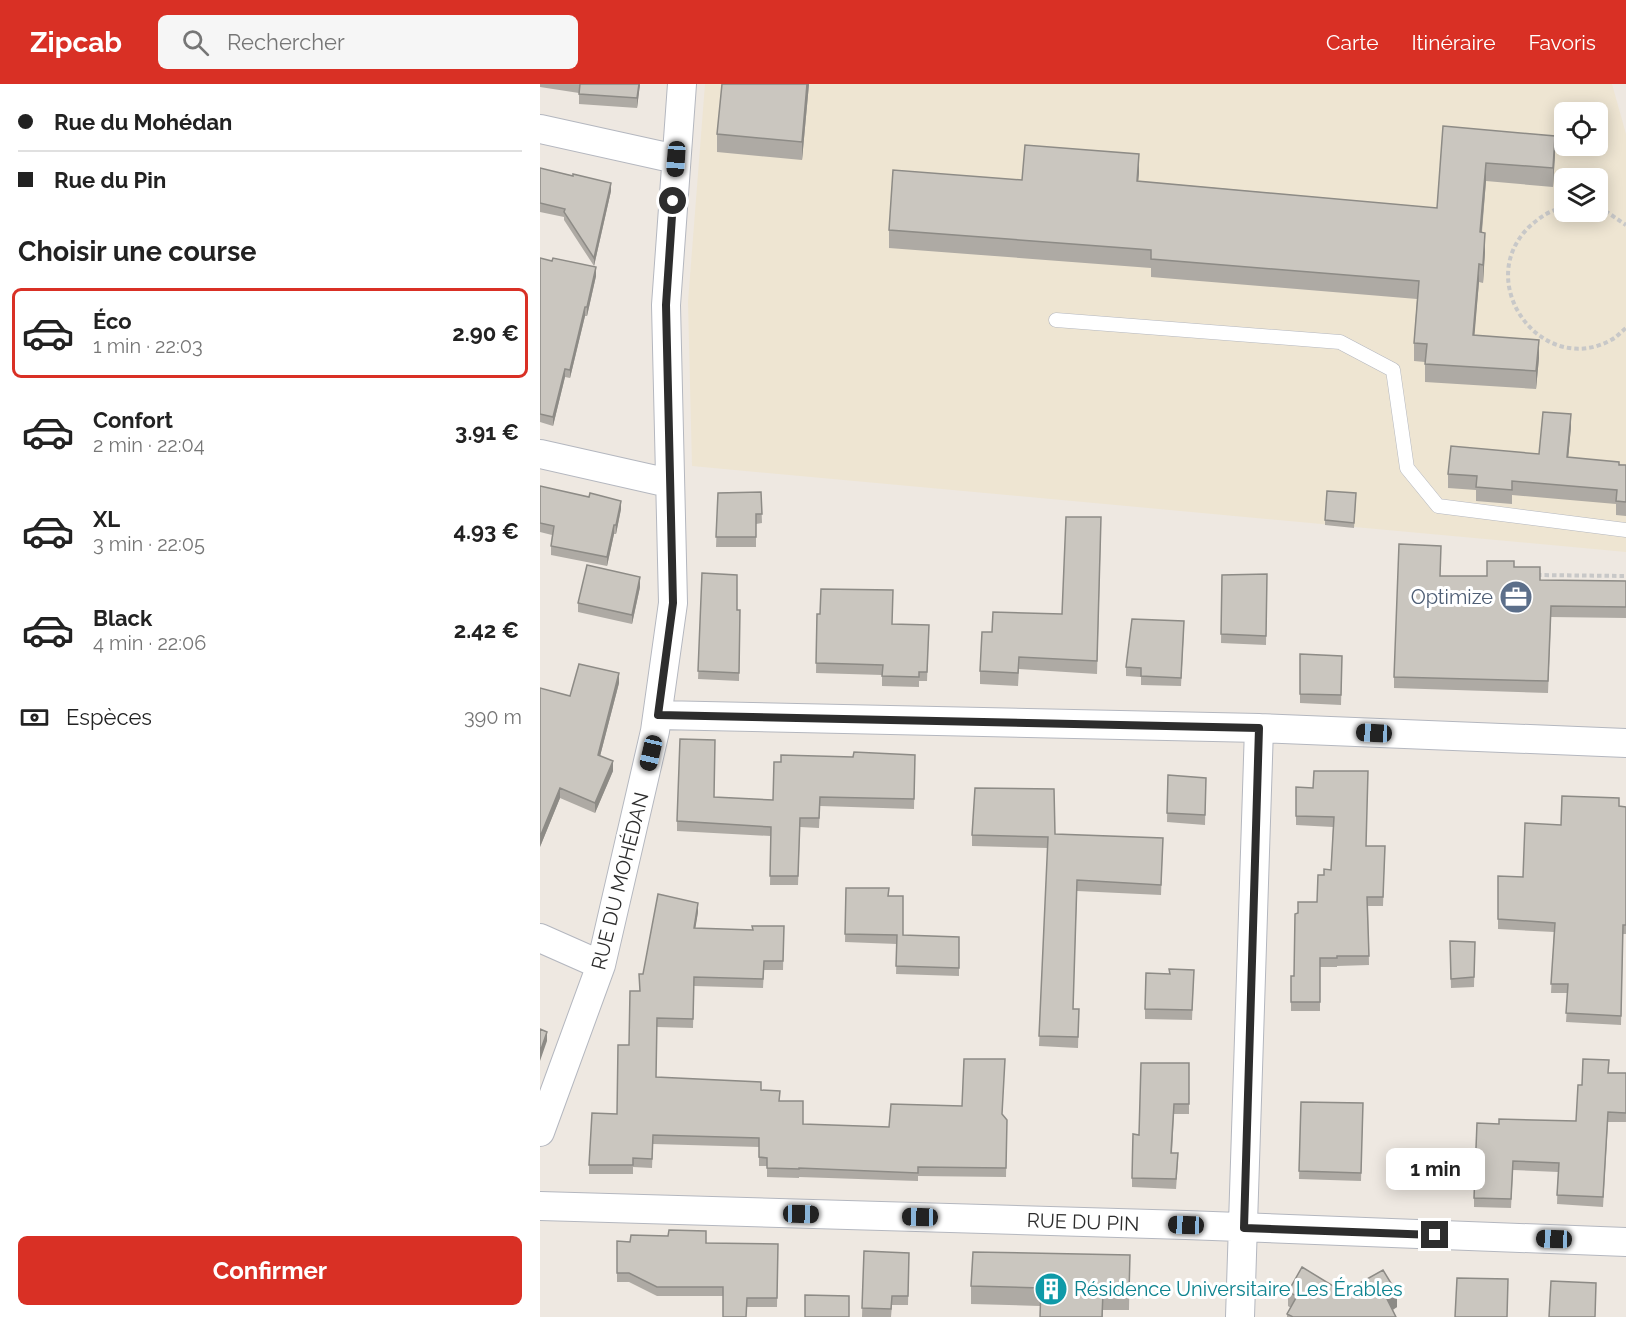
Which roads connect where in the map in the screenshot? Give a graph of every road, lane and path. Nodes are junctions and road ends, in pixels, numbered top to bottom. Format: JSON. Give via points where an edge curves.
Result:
{"nodes":[{"id":1,"x":682,"y":84,"type":"edge"},
{"id":2,"x":540,"y":129,"type":"edge"},
{"id":3,"x":676,"y":159,"type":"junction"},
{"id":4,"x":1554,"y":212,"type":"edge"},
{"id":5,"x":1608,"y":213,"type":"edge"},
{"id":6,"x":1626,"y":225,"type":"edge"},
{"id":7,"x":1056,"y":320,"type":"dead end"},
{"id":8,"x":1626,"y":328,"type":"edge"},
{"id":9,"x":540,"y":454,"type":"edge"},
{"id":10,"x":669,"y":483,"type":"junction"},
{"id":11,"x":1626,"y":530,"type":"edge"},
{"id":12,"x":1532,"y":575,"type":"edge"},
{"id":13,"x":1626,"y":576,"type":"edge"},
{"id":14,"x":658,"y":715,"type":"junction"},
{"id":15,"x":1259,"y":728,"type":"junction"},
{"id":16,"x":1626,"y":743,"type":"edge"},
{"id":17,"x":540,"y":938,"type":"edge"},
{"id":18,"x":601,"y":965,"type":"junction"},
{"id":19,"x":540,"y":1132,"type":"edge"},
{"id":20,"x":540,"y":1206,"type":"edge"},
{"id":21,"x":1244,"y":1228,"type":"junction"},
{"id":22,"x":1626,"y":1242,"type":"edge"},
{"id":23,"x":1240,"y":1317,"type":"edge"}],
"edges":[{"from":1,"to":3,"type":"street","name":"RUE DU MOHÉDAN"},
{"from":2,"to":3,"type":"street"},
{"from":3,"to":10,"type":"street","name":"RUE DU MOHÉDAN","via":[[666,305]]},
{"from":4,"to":8,"type":"path","via":[[1538,218],[1522,234],[1511,255],[1507,278],[1512,302],[1524,323],[1542,338],[1564,347],[1588,347],[1611,340]]},
{"from":5,"to":6,"type":"path"},
{"from":7,"to":11,"type":"lane","via":[[1340,342],[1393,370],[1407,468],[1438,506]]},
{"from":9,"to":10,"type":"street"},
{"from":10,"to":14,"type":"street","name":"RUE DU MOHÉDAN","via":[[673,603]]},
{"from":12,"to":13,"type":"path"},
{"from":14,"to":15,"type":"street"},
{"from":14,"to":18,"type":"street","name":"RUE DU MOHÉDAN"},
{"from":15,"to":16,"type":"street"},
{"from":15,"to":21,"type":"street"},
{"from":17,"to":18,"type":"street"},
{"from":18,"to":19,"type":"street","name":"RUE DU MOHÉDAN"},
{"from":20,"to":21,"type":"street","name":"RUE DU PIN"},
{"from":21,"to":22,"type":"street","name":"RUE DU PIN"},
{"from":21,"to":23,"type":"street"}]}
